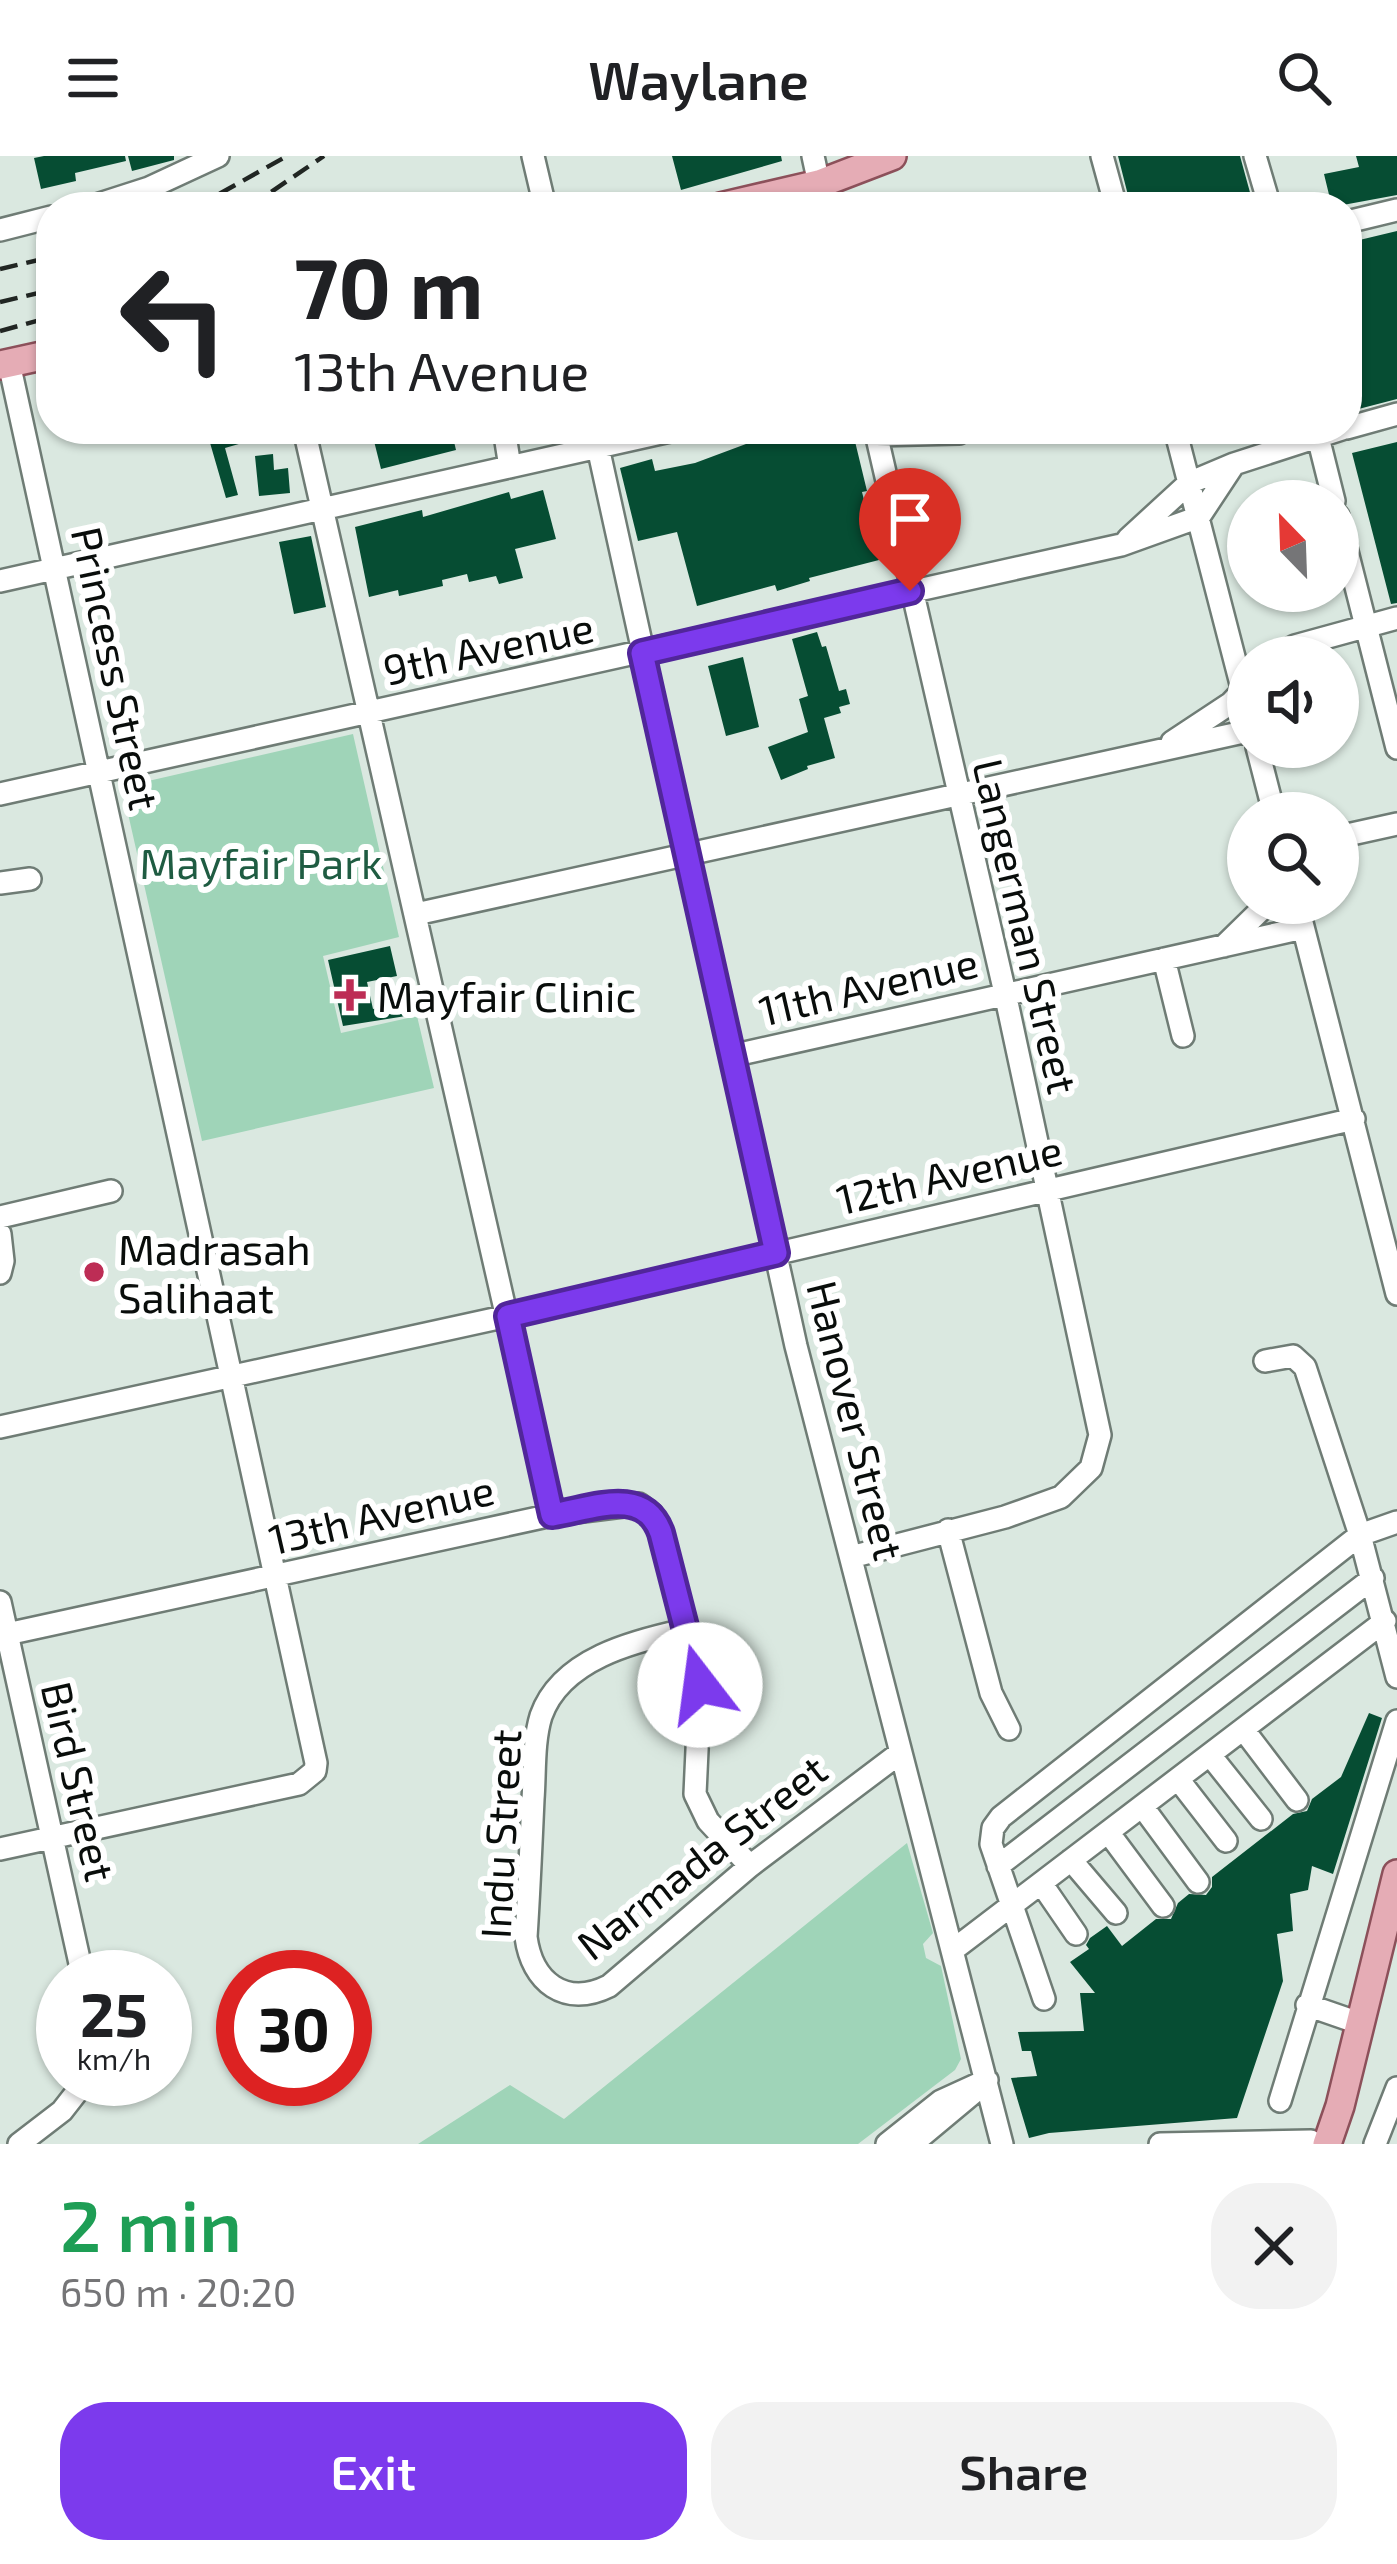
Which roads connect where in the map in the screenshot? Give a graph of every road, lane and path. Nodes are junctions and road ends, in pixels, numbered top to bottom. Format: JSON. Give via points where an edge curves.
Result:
{"nodes":[{"id":1,"x":218,"y":156,"type":"edge"},
{"id":2,"x":533,"y":156,"type":"edge"},
{"id":3,"x":892,"y":156,"type":"edge"},
{"id":4,"x":1102,"y":156,"type":"edge"},
{"id":5,"x":1255,"y":156,"type":"edge"},
{"id":6,"x":819,"y":182,"type":"edge"},
{"id":7,"x":136,"y":192,"type":"edge"},
{"id":8,"x":541,"y":192,"type":"edge"},
{"id":9,"x":779,"y":192,"type":"edge"},
{"id":10,"x":1112,"y":192,"type":"edge"},
{"id":11,"x":1266,"y":192,"type":"edge"},
{"id":12,"x":1397,"y":210,"type":"edge"},
{"id":13,"x":1362,"y":218,"type":"edge"},
{"id":14,"x":36,"y":222,"type":"edge"},
{"id":15,"x":0,"y":230,"type":"edge"},
{"id":16,"x":36,"y":358,"type":"edge"},
{"id":17,"x":4,"y":364,"type":"edge"},
{"id":18,"x":1397,"y":414,"type":"edge"},
{"id":19,"x":1362,"y":423,"type":"edge"},
{"id":20,"x":307,"y":444,"type":"edge"},
{"id":21,"x":506,"y":444,"type":"edge"},
{"id":22,"x":578,"y":444,"type":"edge"},
{"id":23,"x":597,"y":444,"type":"edge"},
{"id":24,"x":879,"y":444,"type":"edge"},
{"id":25,"x":1179,"y":444,"type":"edge"},
{"id":26,"x":1286,"y":444,"type":"edge"},
{"id":27,"x":1320,"y":444,"type":"edge"},
{"id":28,"x":1234,"y":464,"type":"junction"},
{"id":29,"x":510,"y":467,"type":"junction"},
{"id":30,"x":1329,"y":480,"type":"edge"},
{"id":31,"x":1189,"y":483,"type":"junction"},
{"id":32,"x":320,"y":508,"type":"junction"},
{"id":33,"x":1199,"y":517,"type":"junction"},
{"id":34,"x":1121,"y":545,"type":"junction"},
{"id":35,"x":56,"y":569,"type":"junction"},
{"id":36,"x":0,"y":581,"type":"edge"},
{"id":37,"x":910,"y":591,"type":"junction"},
{"id":38,"x":1359,"y":598,"type":"edge"},
{"id":39,"x":1397,"y":618,"type":"edge"},
{"id":40,"x":1366,"y":626,"type":"junction"},
{"id":41,"x":1230,"y":636,"type":"edge"},
{"id":42,"x":1330,"y":636,"type":"edge"},
{"id":43,"x":642,"y":653,"type":"junction"},
{"id":44,"x":1227,"y":708,"type":"edge"},
{"id":45,"x":368,"y":712,"type":"junction"},
{"id":46,"x":1227,"y":736,"type":"edge"},
{"id":47,"x":1397,"y":748,"type":"edge"},
{"id":48,"x":1158,"y":751,"type":"junction"},
{"id":49,"x":99,"y":771,"type":"junction"},
{"id":50,"x":958,"y":793,"type":"junction"},
{"id":51,"x":0,"y":794,"type":"edge"},
{"id":52,"x":1397,"y":824,"type":"edge"},
{"id":53,"x":1359,"y":834,"type":"edge"},
{"id":54,"x":688,"y":855,"type":"junction"},
{"id":55,"x":30,"y":879,"type":"dead end"},
{"id":56,"x":0,"y":884,"type":"edge"},
{"id":57,"x":416,"y":914,"type":"junction"},
{"id":58,"x":1246,"y":924,"type":"edge"},
{"id":59,"x":1302,"y":924,"type":"edge"},
{"id":60,"x":1303,"y":928,"type":"junction"},
{"id":61,"x":1223,"y":946,"type":"junction"},
{"id":62,"x":1164,"y":959,"type":"junction"},
{"id":63,"x":1005,"y":994,"type":"junction"},
{"id":64,"x":1183,"y":1036,"type":"dead end"},
{"id":65,"x":731,"y":1056,"type":"junction"},
{"id":66,"x":1354,"y":1119,"type":"junction"},
{"id":67,"x":110,"y":1191,"type":"dead end"},
{"id":68,"x":1046,"y":1191,"type":"junction"},
{"id":69,"x":0,"y":1217,"type":"edge"},
{"id":70,"x":0,"y":1234,"type":"edge"},
{"id":71,"x":776,"y":1253,"type":"junction"},
{"id":72,"x":0,"y":1273,"type":"edge"},
{"id":73,"x":1397,"y":1294,"type":"edge"},
{"id":74,"x":508,"y":1316,"type":"junction"},
{"id":75,"x":1264,"y":1360,"type":"dead end"},
{"id":76,"x":233,"y":1376,"type":"junction"},
{"id":77,"x":0,"y":1427,"type":"edge"},
{"id":78,"x":552,"y":1515,"type":"junction"},
{"id":79,"x":1397,"y":1522,"type":"edge"},
{"id":80,"x":948,"y":1530,"type":"junction"},
{"id":81,"x":1360,"y":1534,"type":"junction"},
{"id":82,"x":851,"y":1557,"type":"junction"},
{"id":83,"x":278,"y":1576,"type":"junction"},
{"id":84,"x":1373,"y":1578,"type":"junction"},
{"id":85,"x":0,"y":1603,"type":"edge"},
{"id":86,"x":1385,"y":1622,"type":"junction"},
{"id":87,"x":686,"y":1630,"type":"junction"},
{"id":88,"x":7,"y":1634,"type":"junction"},
{"id":89,"x":1397,"y":1677,"type":"edge"},
{"id":90,"x":1397,"y":1720,"type":"edge"},
{"id":91,"x":1009,"y":1729,"type":"dead end"},
{"id":92,"x":1243,"y":1729,"type":"junction"},
{"id":93,"x":900,"y":1753,"type":"junction"},
{"id":94,"x":1210,"y":1754,"type":"junction"},
{"id":95,"x":1178,"y":1779,"type":"junction"},
{"id":96,"x":1297,"y":1800,"type":"dead end"},
{"id":97,"x":1142,"y":1806,"type":"junction"},
{"id":98,"x":1261,"y":1819,"type":"dead end"},
{"id":99,"x":1108,"y":1832,"type":"junction"},
{"id":100,"x":52,"y":1838,"type":"junction"},
{"id":101,"x":1226,"y":1840,"type":"dead end"},
{"id":102,"x":0,"y":1849,"type":"edge"},
{"id":103,"x":1071,"y":1860,"type":"junction"},
{"id":104,"x":750,"y":1866,"type":"junction"},
{"id":105,"x":998,"y":1866,"type":"junction"},
{"id":106,"x":1198,"y":1882,"type":"dead end"},
{"id":107,"x":1396,"y":1882,"type":"edge"},
{"id":108,"x":1041,"y":1883,"type":"junction"},
{"id":109,"x":1011,"y":1906,"type":"junction"},
{"id":110,"x":1163,"y":1906,"type":"dead end"},
{"id":111,"x":1116,"y":1913,"type":"dead end"},
{"id":112,"x":1076,"y":1934,"type":"dead end"},
{"id":113,"x":77,"y":1950,"type":"edge"},
{"id":114,"x":953,"y":1950,"type":"junction"},
{"id":115,"x":544,"y":1983,"type":"joint"},
{"id":116,"x":1044,"y":2000,"type":"dead end"},
{"id":117,"x":1307,"y":2005,"type":"junction"},
{"id":118,"x":1359,"y":2023,"type":"junction"},
{"id":119,"x":987,"y":2080,"type":"junction"},
{"id":120,"x":1397,"y":2088,"type":"edge"},
{"id":121,"x":1280,"y":2101,"type":"dead end"},
{"id":122,"x":66,"y":2106,"type":"edge"},
{"id":123,"x":920,"y":2140,"type":"edge"},
{"id":124,"x":1323,"y":2141,"type":"edge"},
{"id":125,"x":1199,"y":2143,"type":"edge"},
{"id":126,"x":19,"y":2144,"type":"edge"},
{"id":127,"x":887,"y":2144,"type":"edge"},
{"id":128,"x":1002,"y":2144,"type":"edge"},
{"id":129,"x":1160,"y":2144,"type":"edge"},
{"id":130,"x":1375,"y":2144,"type":"edge"}],
"edges":[{"from":1,"to":7,"type":"street"},
{"from":2,"to":8,"type":"street"},
{"from":3,"to":6,"type":"main road"},
{"from":4,"to":10,"type":"street"},
{"from":5,"to":11,"type":"street"},
{"from":6,"to":9,"type":"main road"},
{"from":12,"to":13,"type":"street"},
{"from":14,"to":15,"type":"street"},
{"from":16,"to":17,"type":"main road"},
{"from":17,"to":35,"type":"street","name":"Princess Street"},
{"from":18,"to":19,"type":"street"},
{"from":20,"to":32,"type":"street"},
{"from":21,"to":29,"type":"street"},
{"from":22,"to":29,"type":"street"},
{"from":23,"to":43,"type":"street","name":"Hanover Street"},
{"from":24,"to":37,"type":"street","name":"Langerman Street"},
{"from":25,"to":31,"type":"street"},
{"from":26,"to":28,"type":"street"},
{"from":27,"to":30,"type":"street"},
{"from":28,"to":31,"type":"street"},
{"from":28,"to":33,"type":"street"},
{"from":29,"to":32,"type":"street"},
{"from":31,"to":33,"type":"street"},
{"from":31,"to":34,"type":"street"},
{"from":32,"to":35,"type":"street"},
{"from":32,"to":45,"type":"street"},
{"from":33,"to":34,"type":"street","name":"9th Avenue"},
{"from":33,"to":41,"type":"street"},
{"from":34,"to":37,"type":"street","name":"9th Avenue"},
{"from":35,"to":36,"type":"street"},
{"from":35,"to":49,"type":"street","name":"Princess Street"},
{"from":37,"to":43,"type":"street","name":"9th Avenue"},
{"from":37,"to":50,"type":"street","name":"Langerman Street"},
{"from":38,"to":40,"type":"street"},
{"from":39,"to":40,"type":"street"},
{"from":40,"to":42,"type":"street"},
{"from":40,"to":47,"type":"street"},
{"from":43,"to":45,"type":"street","name":"9th Avenue"},
{"from":43,"to":54,"type":"street","name":"Hanover Street"},
{"from":44,"to":48,"type":"street"},
{"from":45,"to":49,"type":"street","name":"9th Avenue"},
{"from":45,"to":57,"type":"street"},
{"from":46,"to":48,"type":"street"},
{"from":48,"to":50,"type":"street"},
{"from":49,"to":51,"type":"street","name":"9th Avenue"},
{"from":49,"to":76,"type":"street","name":"Princess Street"},
{"from":50,"to":54,"type":"street"},
{"from":50,"to":63,"type":"street","name":"Langerman Street"},
{"from":52,"to":53,"type":"street"},
{"from":54,"to":57,"type":"street"},
{"from":54,"to":65,"type":"street","name":"Hanover Street"},
{"from":55,"to":56,"type":"street"},
{"from":57,"to":74,"type":"street"},
{"from":58,"to":61,"type":"street"},
{"from":59,"to":60,"type":"street"},
{"from":60,"to":61,"type":"street","name":"11th Avenue"},
{"from":60,"to":66,"type":"street"},
{"from":61,"to":62,"type":"street","name":"11th Avenue"},
{"from":62,"to":63,"type":"street","name":"11th Avenue"},
{"from":62,"to":64,"type":"street"},
{"from":63,"to":65,"type":"street","name":"11th Avenue"},
{"from":63,"to":68,"type":"street","name":"Langerman Street"},
{"from":65,"to":71,"type":"street","name":"Hanover Street"},
{"from":66,"to":68,"type":"street","name":"12th Avenue"},
{"from":66,"to":73,"type":"street"},
{"from":67,"to":69,"type":"street"},
{"from":68,"to":71,"type":"street","name":"12th Avenue"},
{"from":68,"to":80,"type":"street","name":"Langerman Street","via":[[1098,1450],[1060,1497]]},
{"from":70,"to":72,"type":"street"},
{"from":71,"to":74,"type":"street","name":"12th Avenue"},
{"from":71,"to":82,"type":"street","name":"Hanover Street"},
{"from":74,"to":76,"type":"street","name":"12th Avenue"},
{"from":74,"to":78,"type":"street"},
{"from":75,"to":81,"type":"street","via":[[1294,1356],[1306,1367]]},
{"from":76,"to":77,"type":"street","name":"12th Avenue"},
{"from":76,"to":83,"type":"street","name":"Princess Street"},
{"from":78,"to":83,"type":"street","name":"13th Avenue"},
{"from":78,"to":87,"type":"street","name":"13th Avenue","via":[[626,1503],[646,1508],[661,1533]]},
{"from":79,"to":81,"type":"street"},
{"from":80,"to":82,"type":"street","name":"Langerman Street"},
{"from":80,"to":91,"type":"street"},
{"from":81,"to":84,"type":"street"},
{"from":81,"to":105,"type":"street","via":[[1001,1817],[991,1844]]},
{"from":82,"to":93,"type":"street","name":"Hanover Street"},
{"from":83,"to":88,"type":"street","name":"13th Avenue"},
{"from":83,"to":100,"type":"street","name":"Princess Street","via":[[315,1772],[299,1784]]},
{"from":84,"to":86,"type":"street"},
{"from":84,"to":105,"type":"street"},
{"from":85,"to":88,"type":"street","name":"Bird Street"},
{"from":86,"to":89,"type":"street"},
{"from":86,"to":92,"type":"street"},
{"from":87,"to":104,"type":"street","via":[[700,1685],[695,1794],[708,1821]]},
{"from":87,"to":115,"type":"street","name":"Indu Street","via":[[602,1654],[557,1691],[542,1715],[526,1937]]},
{"from":88,"to":100,"type":"street","name":"Bird Street"},
{"from":90,"to":117,"type":"street"},
{"from":92,"to":94,"type":"street"},
{"from":92,"to":96,"type":"street"},
{"from":93,"to":104,"type":"street","name":"Narmada Street"},
{"from":93,"to":114,"type":"street","name":"Hanover Street"},
{"from":94,"to":95,"type":"street"},
{"from":94,"to":98,"type":"street"},
{"from":95,"to":97,"type":"street"},
{"from":95,"to":101,"type":"street"},
{"from":97,"to":99,"type":"street"},
{"from":97,"to":106,"type":"street"},
{"from":99,"to":103,"type":"street"},
{"from":99,"to":110,"type":"street"},
{"from":100,"to":102,"type":"street"},
{"from":100,"to":113,"type":"street","name":"Bird Street"},
{"from":103,"to":108,"type":"street"},
{"from":103,"to":111,"type":"street"},
{"from":104,"to":115,"type":"street","name":"Narmada Street","via":[[608,1986],[573,1995]]},
{"from":105,"to":109,"type":"street"},
{"from":107,"to":118,"type":"main road"},
{"from":108,"to":109,"type":"street"},
{"from":108,"to":112,"type":"street"},
{"from":109,"to":114,"type":"street"},
{"from":109,"to":116,"type":"street"},
{"from":114,"to":119,"type":"street","name":"Hanover Street"},
{"from":117,"to":118,"type":"street"},
{"from":117,"to":121,"type":"street"},
{"from":118,"to":124,"type":"main road"},
{"from":119,"to":123,"type":"street"},
{"from":119,"to":127,"type":"street","via":[[941,2101]]},
{"from":119,"to":128,"type":"street","name":"Hanover Street"},
{"from":120,"to":130,"type":"street"},
{"from":122,"to":126,"type":"street"},
{"from":124,"to":125,"type":"street"},
{"from":125,"to":129,"type":"street"}]}
